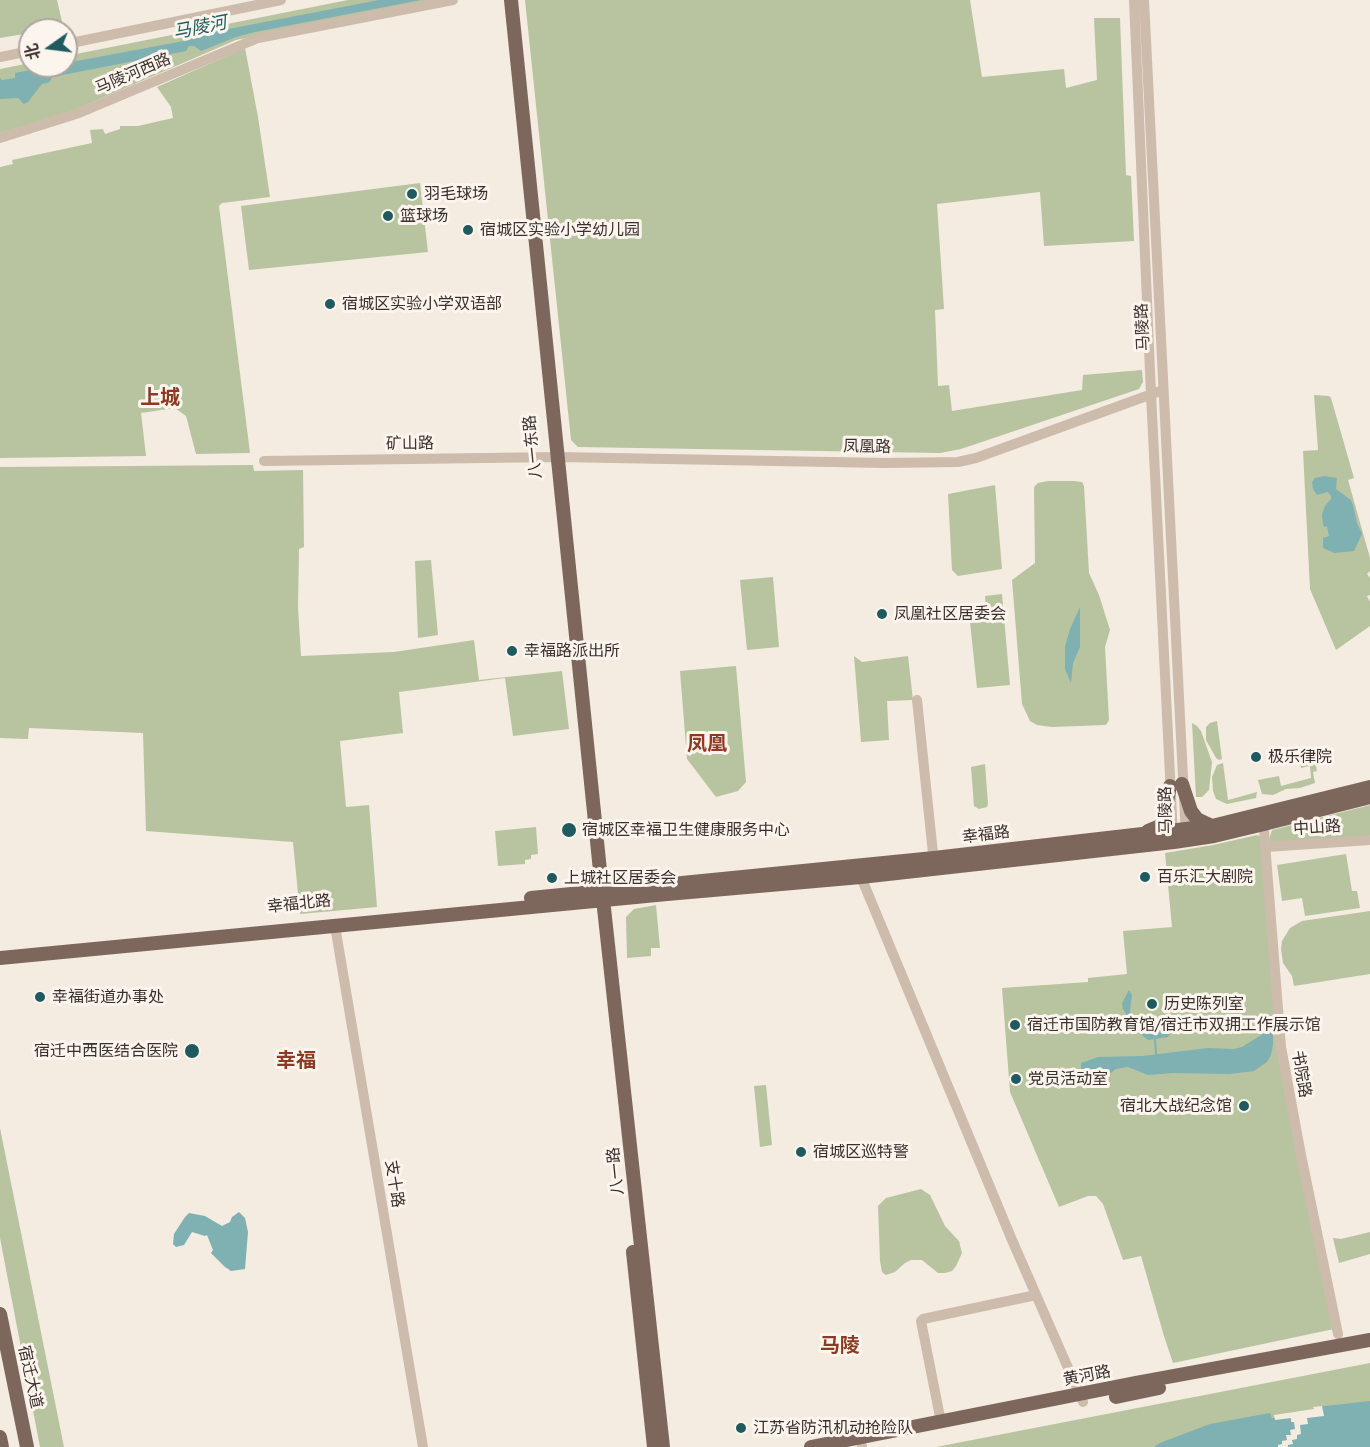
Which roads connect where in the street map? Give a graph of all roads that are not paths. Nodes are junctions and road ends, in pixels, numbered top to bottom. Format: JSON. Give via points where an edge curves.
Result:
{"nodes":[{"id":1,"x":281,"y":0,"type":"edge"},
{"id":2,"x":453,"y":0,"type":"edge"},
{"id":3,"x":504,"y":0,"type":"edge"},
{"id":4,"x":511,"y":0,"type":"edge"},
{"id":5,"x":1134,"y":0,"type":"edge"},
{"id":6,"x":1143,"y":0,"type":"edge"},
{"id":7,"x":78,"y":42,"type":"edge"},
{"id":8,"x":18,"y":53,"type":"edge"},
{"id":9,"x":0,"y":57,"type":"edge"},
{"id":10,"x":0,"y":138,"type":"edge"},
{"id":11,"x":1162,"y":390,"type":"junction"},
{"id":12,"x":1151,"y":394,"type":"junction"},
{"id":13,"x":554,"y":457,"type":"junction"},
{"id":14,"x":264,"y":461,"type":"dead end"},
{"id":15,"x":917,"y":700,"type":"dead end"},
{"id":16,"x":1176,"y":785,"type":"junction"},
{"id":17,"x":1370,"y":787,"type":"edge"},
{"id":18,"x":1370,"y":797,"type":"edge"},
{"id":19,"x":1263,"y":820,"type":"junction"},
{"id":20,"x":1212,"y":826,"type":"junction"},
{"id":21,"x":1139,"y":834,"type":"junction"},
{"id":22,"x":1179,"y":835,"type":"junction"},
{"id":23,"x":1370,"y":840,"type":"edge"},
{"id":24,"x":1266,"y":847,"type":"junction"},
{"id":25,"x":934,"y":864,"type":"junction"},
{"id":26,"x":861,"y":877,"type":"junction"},
{"id":27,"x":599,"y":895,"type":"junction"},
{"id":28,"x":335,"y":926,"type":"junction"},
{"id":29,"x":0,"y":949,"type":"edge"},
{"id":30,"x":0,"y":958,"type":"edge"},
{"id":31,"x":1036,"y":1295,"type":"junction"},
{"id":32,"x":0,"y":1314,"type":"edge"},
{"id":33,"x":1338,"y":1334,"type":"dead end"},
{"id":34,"x":1370,"y":1340,"type":"edge"},
{"id":35,"x":1370,"y":1348,"type":"edge"},
{"id":36,"x":1082,"y":1398,"type":"junction"},
{"id":37,"x":941,"y":1422,"type":"junction"},
{"id":38,"x":0,"y":1437,"type":"edge"},
{"id":39,"x":867,"y":1445,"type":"edge"},
{"id":40,"x":2,"y":1447,"type":"edge"},
{"id":41,"x":27,"y":1447,"type":"edge"},
{"id":42,"x":423,"y":1447,"type":"edge"},
{"id":43,"x":654,"y":1447,"type":"edge"},
{"id":44,"x":663,"y":1447,"type":"edge"},
{"id":45,"x":812,"y":1447,"type":"edge"}],
"edges":[{"from":1,"to":7,"type":"street"},
{"from":2,"to":10,"type":"street","name":"马陵河西路","via":[[258,39],[79,113]]},
{"from":3,"to":13,"type":"main road","name":"八一东路"},
{"from":4,"to":13,"type":"main road","name":"八一东路"},
{"from":5,"to":12,"type":"street","name":"马陵路"},
{"from":6,"to":11,"type":"street","name":"马陵路"},
{"from":8,"to":9,"type":"street"},
{"from":11,"to":12,"type":"street","name":"凤凰路"},
{"from":11,"to":16,"type":"street","name":"马陵路"},
{"from":12,"to":13,"type":"street","name":"凤凰路","via":[[958,462]]},
{"from":12,"to":16,"type":"street","name":"马陵路"},
{"from":13,"to":14,"type":"street","name":"矿山路"},
{"from":13,"to":27,"type":"main road","name":"八一东路"},
{"from":15,"to":25,"type":"street"},
{"from":16,"to":20,"type":"main road","via":[[1197,819]]},
{"from":16,"to":21,"type":"main road","via":[[1160,826]]},
{"from":16,"to":22,"type":"street","name":"马陵路"},
{"from":17,"to":19,"type":"main road","name":"幸福路"},
{"from":18,"to":19,"type":"main road","name":"幸福路"},
{"from":19,"to":20,"type":"main road","name":"幸福路"},
{"from":19,"to":22,"type":"main road","name":"幸福路"},
{"from":19,"to":24,"type":"street","name":"书院路"},
{"from":20,"to":22,"type":"main road","name":"幸福路"},
{"from":21,"to":22,"type":"main road","name":"幸福路"},
{"from":21,"to":25,"type":"main road","name":"幸福路"},
{"from":22,"to":25,"type":"main road","name":"幸福路"},
{"from":23,"to":24,"type":"street","name":"中山路"},
{"from":24,"to":33,"type":"street","name":"书院路","via":[[1281,1047]]},
{"from":25,"to":26,"type":"main road","name":"幸福路"},
{"from":25,"to":27,"type":"main road","name":"幸福路"},
{"from":26,"to":27,"type":"main road","name":"幸福路"},
{"from":26,"to":31,"type":"street"},
{"from":27,"to":28,"type":"main road","name":"幸福北路"},
{"from":27,"to":29,"type":"main road","name":"幸福北路"},
{"from":27,"to":43,"type":"main road","name":"八一路"},
{"from":27,"to":44,"type":"main road","name":"八一路"},
{"from":28,"to":30,"type":"main road","name":"幸福北路"},
{"from":28,"to":42,"type":"street","name":"支十路"},
{"from":31,"to":36,"type":"street"},
{"from":31,"to":37,"type":"street","via":[[921,1321]]},
{"from":32,"to":41,"type":"main road","name":"宿迁大道"},
{"from":34,"to":36,"type":"main road","name":"黄河路"},
{"from":35,"to":36,"type":"main road","name":"黄河路"},
{"from":36,"to":37,"type":"main road","name":"黄河路"},
{"from":36,"to":39,"type":"main road","name":"黄河路"},
{"from":37,"to":39,"type":"main road","name":"黄河路"},
{"from":38,"to":40,"type":"main road"},
{"from":39,"to":45,"type":"main road","name":"黄河路"}]}
